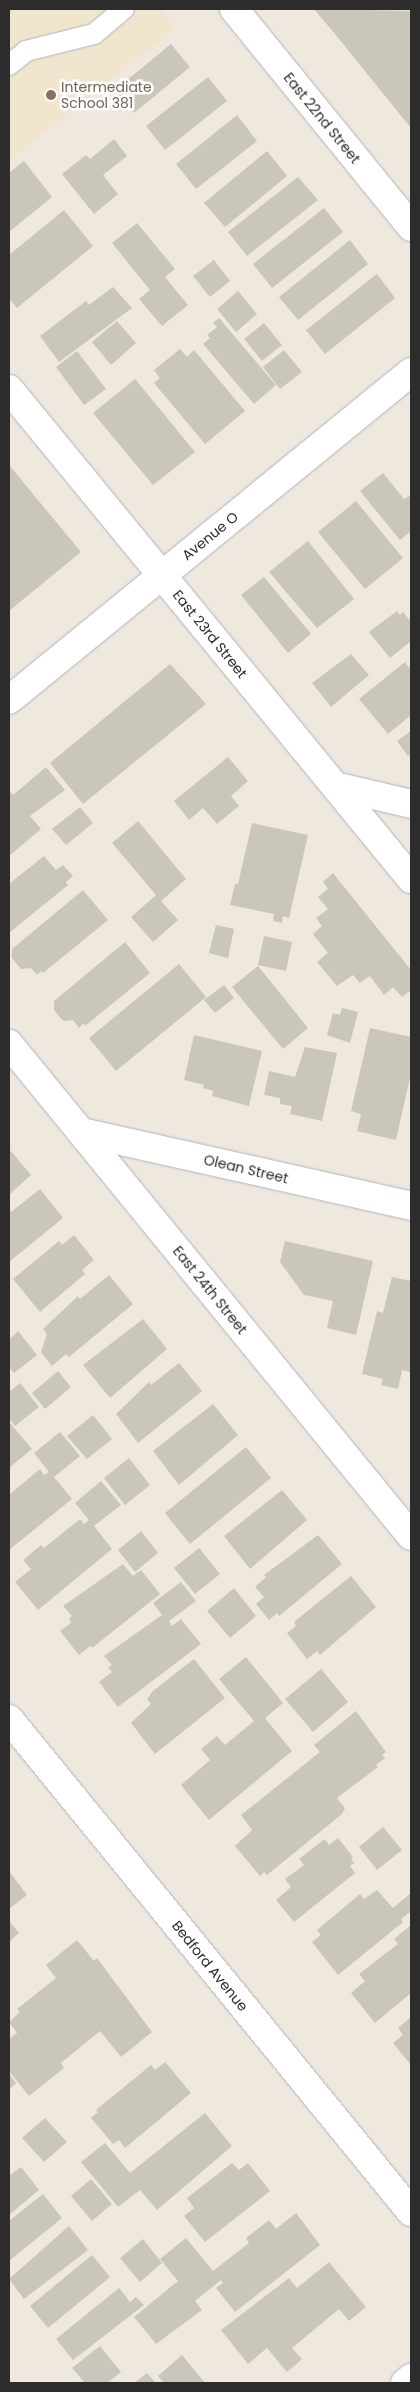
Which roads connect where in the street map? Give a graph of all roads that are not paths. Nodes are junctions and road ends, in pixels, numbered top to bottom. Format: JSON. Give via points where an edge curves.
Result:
{"nodes":[{"id":1,"x":124,"y":9,"type":"edge"},
{"id":2,"x":234,"y":9,"type":"edge"},
{"id":3,"x":9,"y":65,"type":"edge"},
{"id":4,"x":411,"y":227,"type":"edge"},
{"id":5,"x":411,"y":372,"type":"edge"},
{"id":6,"x":9,"y":389,"type":"edge"},
{"id":7,"x":162,"y":575,"type":"junction"},
{"id":8,"x":9,"y":700,"type":"edge"},
{"id":9,"x":335,"y":786,"type":"junction"},
{"id":10,"x":411,"y":804,"type":"edge"},
{"id":11,"x":411,"y":879,"type":"edge"},
{"id":12,"x":9,"y":1044,"type":"edge"},
{"id":13,"x":81,"y":1132,"type":"junction"},
{"id":14,"x":411,"y":1206,"type":"edge"},
{"id":15,"x":411,"y":1536,"type":"edge"},
{"id":16,"x":9,"y":1719,"type":"edge"},
{"id":17,"x":411,"y":2212,"type":"edge"},
{"id":18,"x":411,"y":2378,"type":"edge"},
{"id":19,"x":405,"y":2383,"type":"edge"}],
"edges":[{"from":1,"to":3,"type":"lane","via":[[94,34],[26,51]]},
{"from":2,"to":4,"type":"street","name":"East 22nd Street"},
{"from":5,"to":7,"type":"street","name":"Avenue O"},
{"from":6,"to":7,"type":"street","name":"East 23rd Street"},
{"from":7,"to":8,"type":"street","name":"Avenue O"},
{"from":7,"to":9,"type":"street","name":"East 23rd Street"},
{"from":9,"to":10,"type":"street"},
{"from":9,"to":11,"type":"street","name":"East 23rd Street"},
{"from":12,"to":13,"type":"street","name":"East 24th Street"},
{"from":13,"to":14,"type":"street","name":"Olean Street"},
{"from":13,"to":15,"type":"street","name":"East 24th Street"},
{"from":16,"to":17,"type":"street","name":"Bedford Avenue"},
{"from":18,"to":19,"type":"street"}]}
